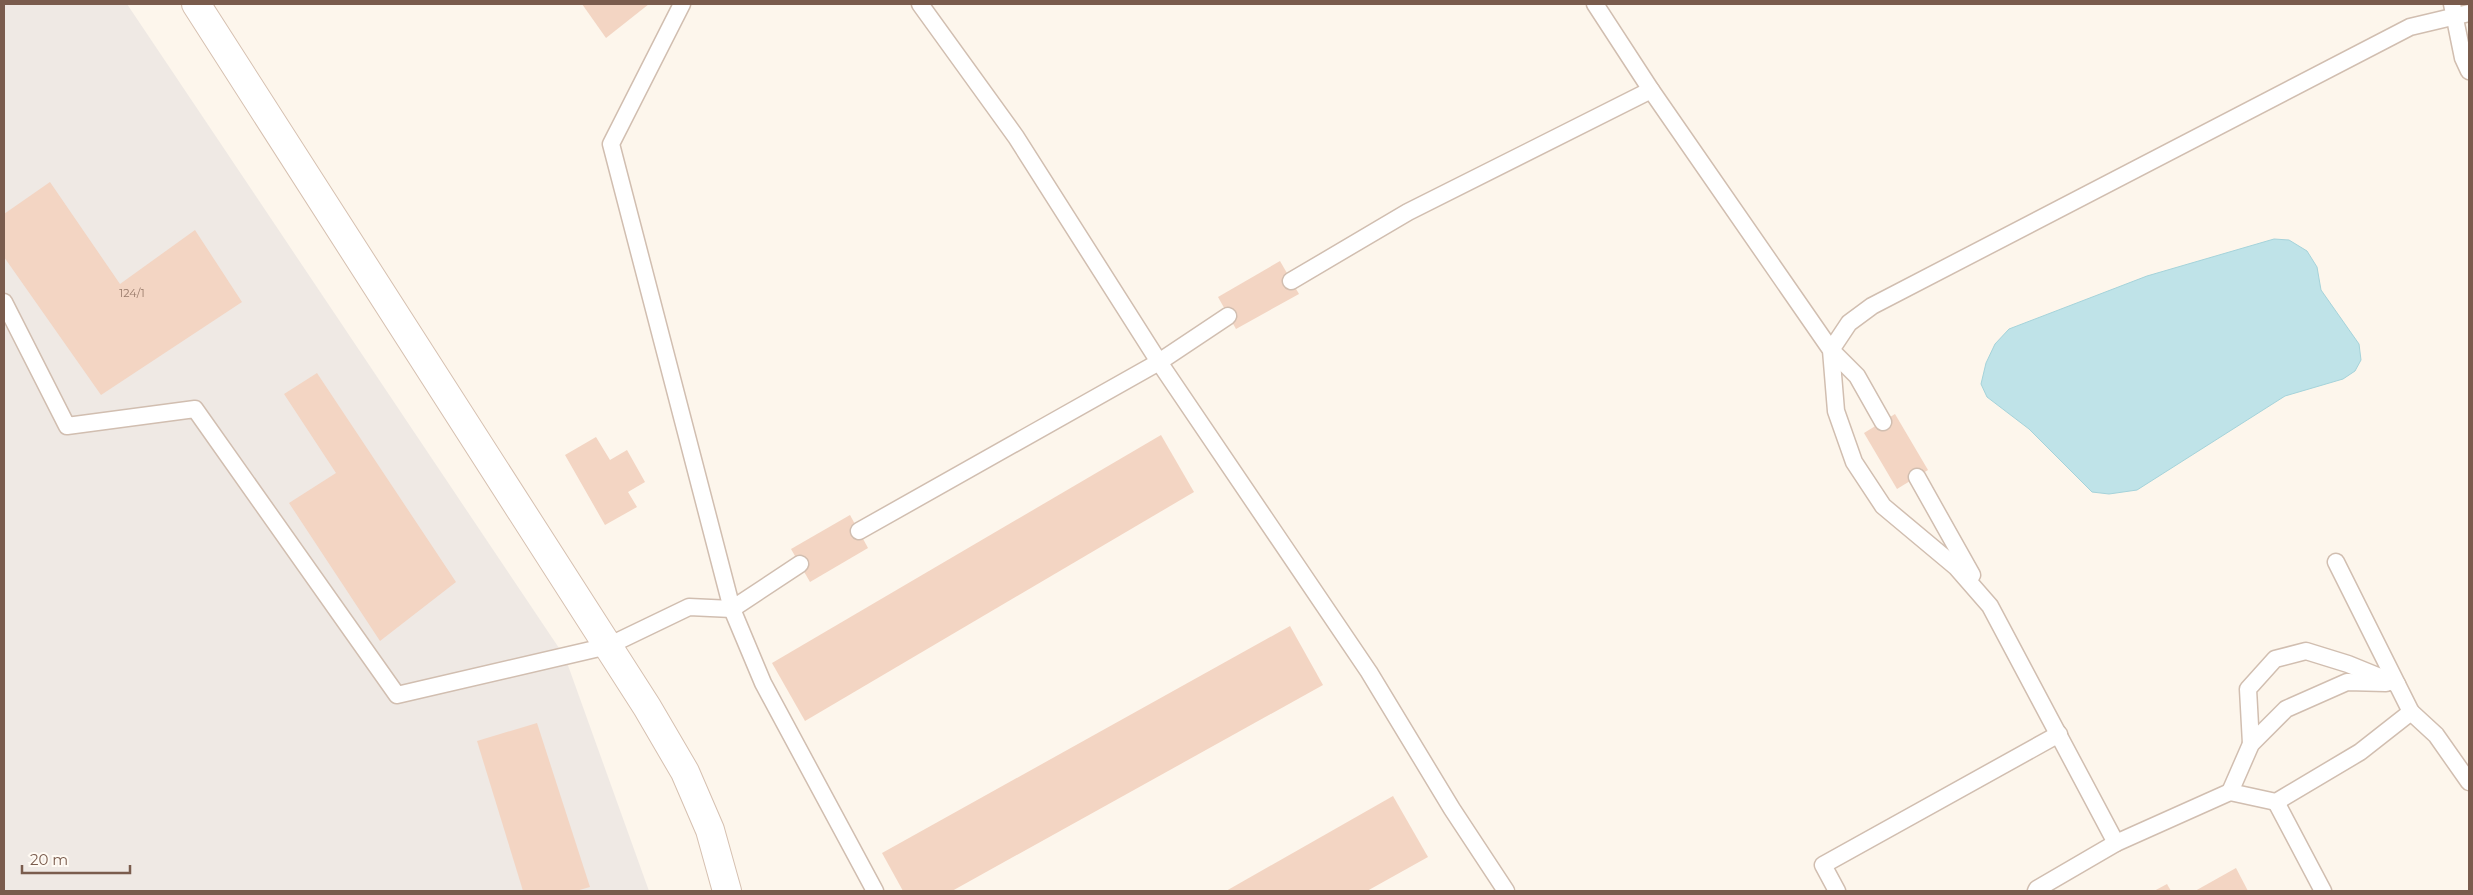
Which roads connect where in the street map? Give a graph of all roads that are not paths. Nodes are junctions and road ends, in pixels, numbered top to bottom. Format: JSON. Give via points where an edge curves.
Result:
{"nodes":[{"id":1,"x":196,"y":4,"type":"edge"},
{"id":2,"x":682,"y":4,"type":"edge"},
{"id":3,"x":920,"y":4,"type":"edge"},
{"id":4,"x":1595,"y":4,"type":"edge"},
{"id":5,"x":2459,"y":11,"type":"edge"},
{"id":6,"x":2469,"y":70,"type":"edge"},
{"id":7,"x":1651,"y":90,"type":"junction"},
{"id":8,"x":1291,"y":281,"type":"dead end"},
{"id":9,"x":4,"y":302,"type":"edge"},
{"id":10,"x":1228,"y":316,"type":"dead end"},
{"id":11,"x":1830,"y":350,"type":"junction"},
{"id":12,"x":1158,"y":362,"type":"junction"},
{"id":13,"x":1883,"y":422,"type":"dead end"},
{"id":14,"x":1917,"y":477,"type":"dead end"},
{"id":15,"x":859,"y":532,"type":"dead end"},
{"id":16,"x":2336,"y":562,"type":"dead end"},
{"id":17,"x":800,"y":564,"type":"dead end"},
{"id":18,"x":1990,"y":606,"type":"junction"},
{"id":19,"x":732,"y":609,"type":"junction"},
{"id":20,"x":608,"y":646,"type":"junction"},
{"id":21,"x":2397,"y":684,"type":"junction"},
{"id":22,"x":2411,"y":712,"type":"junction"},
{"id":23,"x":2059,"y":734,"type":"junction"},
{"id":24,"x":2250,"y":744,"type":"junction"},
{"id":25,"x":2469,"y":782,"type":"edge"},
{"id":26,"x":2230,"y":792,"type":"junction"},
{"id":27,"x":2276,"y":802,"type":"junction"},
{"id":28,"x":2116,"y":843,"type":"junction"},
{"id":29,"x":727,"y":891,"type":"edge"},
{"id":30,"x":875,"y":891,"type":"edge"},
{"id":31,"x":1506,"y":891,"type":"edge"},
{"id":32,"x":1837,"y":891,"type":"edge"},
{"id":33,"x":2036,"y":891,"type":"edge"},
{"id":34,"x":2323,"y":891,"type":"edge"}],
"edges":[{"from":1,"to":20,"type":"street"},
{"from":2,"to":19,"type":"lane","via":[[610,144]]},
{"from":3,"to":12,"type":"lane","via":[[1016,137]]},
{"from":4,"to":7,"type":"lane"},
{"from":5,"to":6,"type":"lane","via":[[2463,58]]},
{"from":5,"to":11,"type":"lane","via":[[2410,28],[1880,302],[1848,322]]},
{"from":7,"to":8,"type":"lane","via":[[1408,212]]},
{"from":7,"to":11,"type":"lane"},
{"from":9,"to":20,"type":"lane","via":[[68,426],[195,409],[397,695]]},
{"from":10,"to":12,"type":"lane"},
{"from":11,"to":13,"type":"lane","via":[[1856,376]]},
{"from":11,"to":18,"type":"lane","via":[[1836,411],[1854,462],[1883,506],[1956,567]]},
{"from":12,"to":15,"type":"lane"},
{"from":12,"to":31,"type":"lane","via":[[1369,672]]},
{"from":14,"to":18,"type":"lane"},
{"from":16,"to":21,"type":"lane"},
{"from":17,"to":19,"type":"lane"},
{"from":18,"to":23,"type":"lane"},
{"from":19,"to":20,"type":"lane","via":[[689,607]]},
{"from":19,"to":30,"type":"lane","via":[[763,683]]},
{"from":20,"to":29,"type":"street","via":[[685,772],[710,830]]},
{"from":21,"to":22,"type":"lane"},
{"from":21,"to":24,"type":"lane","via":[[2346,682],[2286,709]]},
{"from":21,"to":24,"type":"lane","via":[[2348,664],[2306,652],[2275,659],[2248,690]]},
{"from":22,"to":25,"type":"lane","via":[[2436,736]]},
{"from":22,"to":27,"type":"lane","via":[[2360,752]]},
{"from":23,"to":28,"type":"lane"},
{"from":23,"to":32,"type":"lane","via":[[1823,865]]},
{"from":24,"to":26,"type":"lane"},
{"from":26,"to":27,"type":"lane"},
{"from":26,"to":28,"type":"lane"},
{"from":27,"to":34,"type":"lane"},
{"from":28,"to":33,"type":"lane"}]}
